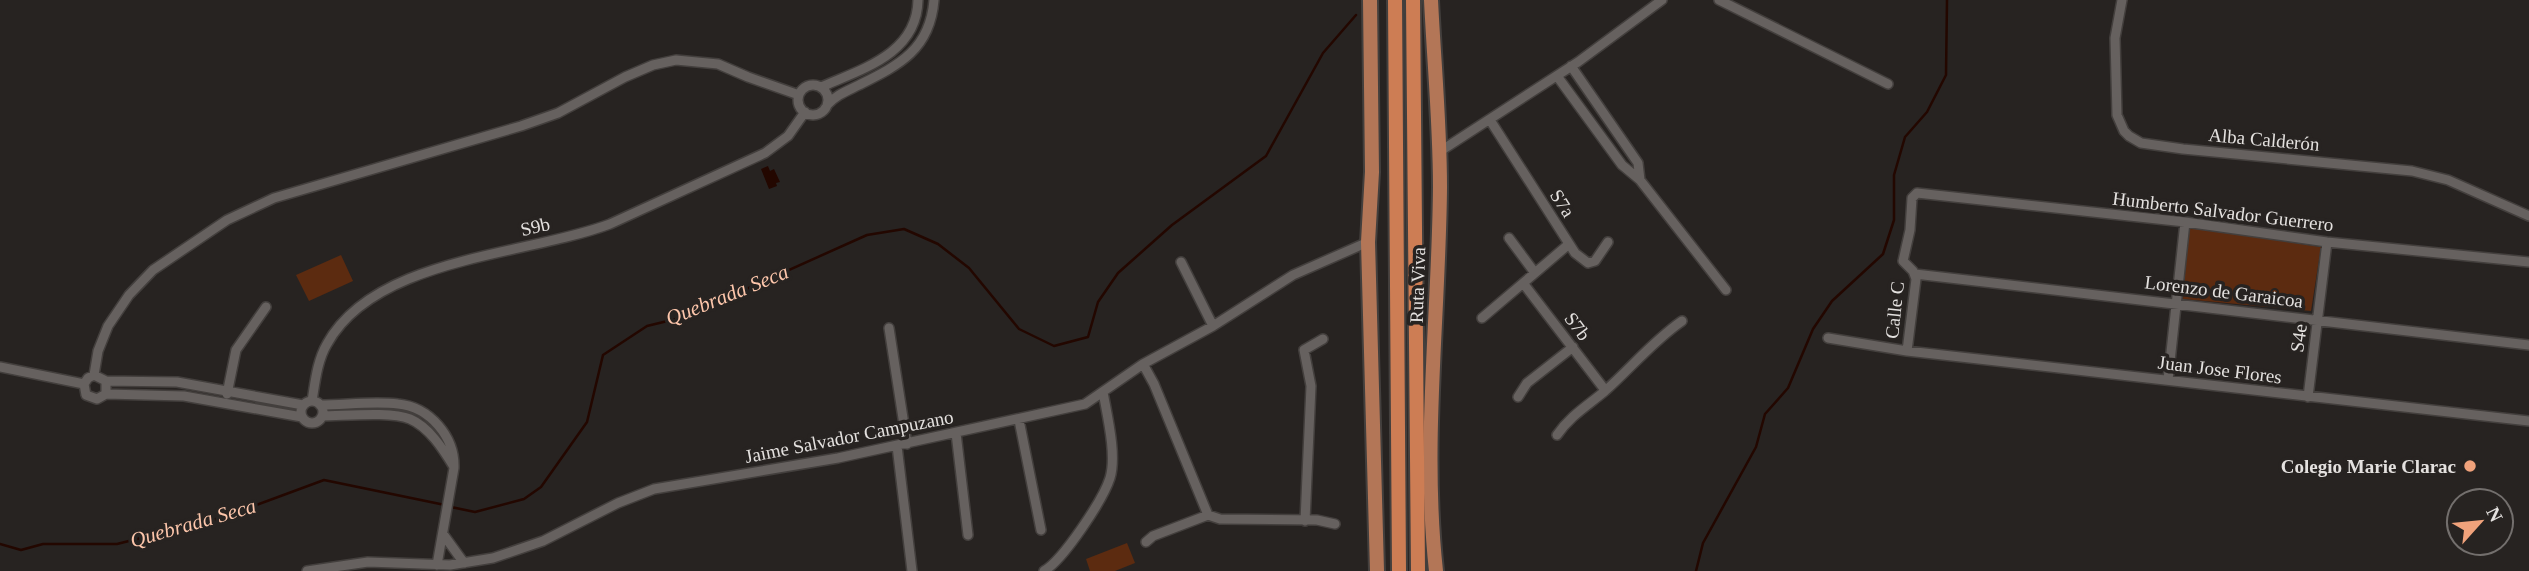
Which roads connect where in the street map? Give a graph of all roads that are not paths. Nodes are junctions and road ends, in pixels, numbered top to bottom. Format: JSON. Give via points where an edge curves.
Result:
{"nodes":[{"id":1,"x":918,"y":0,"type":"edge"},
{"id":2,"x":934,"y":0,"type":"edge"},
{"id":3,"x":1370,"y":0,"type":"edge"},
{"id":4,"x":1395,"y":0,"type":"edge"},
{"id":5,"x":1413,"y":0,"type":"edge"},
{"id":6,"x":1431,"y":0,"type":"edge"},
{"id":7,"x":1662,"y":0,"type":"edge"},
{"id":8,"x":1719,"y":0,"type":"edge"},
{"id":9,"x":2122,"y":0,"type":"edge"},
{"id":10,"x":1571,"y":66,"type":"junction"},
{"id":11,"x":1557,"y":76,"type":"junction"},
{"id":12,"x":1888,"y":84,"type":"dead end"},
{"id":13,"x":821,"y":87,"type":"junction"},
{"id":14,"x":799,"y":95,"type":"junction"},
{"id":15,"x":827,"y":105,"type":"junction"},
{"id":16,"x":805,"y":112,"type":"junction"},
{"id":17,"x":1490,"y":120,"type":"junction"},
{"id":18,"x":1439,"y":152,"type":"junction"},
{"id":19,"x":1640,"y":180,"type":"junction"},
{"id":20,"x":1913,"y":195,"type":"joint"},
{"id":21,"x":2529,"y":216,"type":"edge"},
{"id":22,"x":2185,"y":222,"type":"junction"},
{"id":23,"x":1509,"y":238,"type":"dead end"},
{"id":24,"x":1368,"y":242,"type":"junction"},
{"id":25,"x":1608,"y":242,"type":"dead end"},
{"id":26,"x":2327,"y":243,"type":"junction"},
{"id":27,"x":1569,"y":244,"type":"junction"},
{"id":28,"x":1181,"y":262,"type":"dead end"},
{"id":29,"x":2529,"y":262,"type":"edge"},
{"id":30,"x":1535,"y":273,"type":"junction"},
{"id":31,"x":1915,"y":274,"type":"junction"},
{"id":32,"x":1523,"y":283,"type":"junction"},
{"id":33,"x":1726,"y":290,"type":"dead end"},
{"id":34,"x":2178,"y":303,"type":"junction"},
{"id":35,"x":266,"y":307,"type":"dead end"},
{"id":36,"x":1482,"y":318,"type":"dead end"},
{"id":37,"x":2318,"y":320,"type":"junction"},
{"id":38,"x":1682,"y":321,"type":"dead end"},
{"id":39,"x":1213,"y":326,"type":"junction"},
{"id":40,"x":889,"y":328,"type":"dead end"},
{"id":41,"x":1828,"y":338,"type":"dead end"},
{"id":42,"x":1323,"y":339,"type":"dead end"},
{"id":43,"x":2529,"y":345,"type":"edge"},
{"id":44,"x":1573,"y":347,"type":"junction"},
{"id":45,"x":1907,"y":351,"type":"junction"},
{"id":46,"x":1143,"y":364,"type":"junction"},
{"id":47,"x":0,"y":367,"type":"edge"},
{"id":48,"x":94,"y":375,"type":"junction"},
{"id":49,"x":2168,"y":380,"type":"junction"},
{"id":50,"x":106,"y":381,"type":"junction"},
{"id":51,"x":84,"y":384,"type":"junction"},
{"id":52,"x":1605,"y":390,"type":"junction"},
{"id":53,"x":228,"y":391,"type":"junction"},
{"id":54,"x":1103,"y":392,"type":"junction"},
{"id":55,"x":106,"y":394,"type":"junction"},
{"id":56,"x":1518,"y":397,"type":"dead end"},
{"id":57,"x":2308,"y":397,"type":"junction"},
{"id":58,"x":224,"y":402,"type":"junction"},
{"id":59,"x":314,"y":407,"type":"junction"},
{"id":60,"x":302,"y":417,"type":"junction"},
{"id":61,"x":1019,"y":420,"type":"junction"},
{"id":62,"x":2529,"y":421,"type":"edge"},
{"id":63,"x":956,"y":433,"type":"junction"},
{"id":64,"x":1557,"y":435,"type":"dead end"},
{"id":65,"x":902,"y":445,"type":"junction"},
{"id":66,"x":1208,"y":516,"type":"junction"},
{"id":67,"x":1305,"y":521,"type":"junction"},
{"id":68,"x":1335,"y":524,"type":"dead end"},
{"id":69,"x":1041,"y":530,"type":"dead end"},
{"id":70,"x":444,"y":531,"type":"junction"},
{"id":71,"x":968,"y":535,"type":"dead end"},
{"id":72,"x":1146,"y":542,"type":"dead end"},
{"id":73,"x":464,"y":563,"type":"junction"},
{"id":74,"x":437,"y":565,"type":"junction"},
{"id":75,"x":307,"y":571,"type":"edge"},
{"id":76,"x":912,"y":571,"type":"edge"},
{"id":77,"x":1045,"y":571,"type":"edge"},
{"id":78,"x":1377,"y":571,"type":"edge"},
{"id":79,"x":1399,"y":571,"type":"edge"},
{"id":80,"x":1418,"y":571,"type":"edge"},
{"id":81,"x":1436,"y":571,"type":"edge"}],
"edges":[{"from":1,"to":13,"type":"street","via":[[912,29],[897,50]]},
{"from":2,"to":15,"type":"street","via":[[927,29],[911,55]]},
{"from":3,"to":24,"type":"main road"},
{"from":4,"to":79,"type":"highway","name":"Ruta Viva"},
{"from":5,"to":80,"type":"highway","name":"Ruta Viva"},
{"from":6,"to":18,"type":"main road","name":"Ruta Viva"},
{"from":7,"to":10,"type":"street"},
{"from":8,"to":12,"type":"street"},
{"from":9,"to":21,"type":"street","name":"Alba Calderón","via":[[2115,38],[2117,115],[2124,131],[2137,141],[2412,171],[2448,180]]},
{"from":10,"to":11,"type":"street"},
{"from":10,"to":19,"type":"street","via":[[1638,163]]},
{"from":11,"to":17,"type":"street"},
{"from":11,"to":19,"type":"street","via":[[1622,165]]},
{"from":13,"to":14,"type":"street","via":[[810,85]]},
{"from":13,"to":15,"type":"street"},
{"from":14,"to":16,"type":"street"},
{"from":14,"to":48,"type":"street","via":[[718,64],[676,60],[634,73],[570,107],[521,126],[274,198],[227,220],[153,270],[108,326]]},
{"from":15,"to":16,"type":"street","via":[[815,115]]},
{"from":16,"to":59,"type":"street","name":"S9b","via":[[788,136],[765,153],[610,224],[457,263],[374,294],[337,328],[326,345],[316,377]]},
{"from":17,"to":18,"type":"street"},
{"from":17,"to":27,"type":"street","name":"S7a"},
{"from":18,"to":81,"type":"main road","name":"Ruta Viva","via":[[1432,430]]},
{"from":19,"to":33,"type":"street"},
{"from":20,"to":22,"type":"street","name":"Humberto Salvador Guerrero"},
{"from":20,"to":31,"type":"street","name":"Calle C","via":[[1903,261]]},
{"from":22,"to":26,"type":"street","name":"Humberto Salvador Guerrero"},
{"from":22,"to":34,"type":"street"},
{"from":23,"to":30,"type":"street"},
{"from":24,"to":39,"type":"street","name":"Jaime Salvador Campuzano","via":[[1293,275]]},
{"from":24,"to":78,"type":"main road"},
{"from":25,"to":27,"type":"street","via":[[1595,261],[1588,263]]},
{"from":26,"to":29,"type":"street","name":"Humberto Salvador Guerrero"},
{"from":26,"to":37,"type":"street","name":"S4e"},
{"from":27,"to":30,"type":"street","name":"S7a"},
{"from":28,"to":39,"type":"street"},
{"from":30,"to":32,"type":"street","name":"S7a"},
{"from":31,"to":34,"type":"street","name":"Lorenzo de Garaicoa"},
{"from":31,"to":45,"type":"street","name":"Calle C"},
{"from":32,"to":36,"type":"street","name":"S7a"},
{"from":32,"to":44,"type":"street","name":"S7b"},
{"from":34,"to":37,"type":"street","name":"Lorenzo de Garaicoa"},
{"from":34,"to":49,"type":"street"},
{"from":35,"to":53,"type":"street","via":[[236,350]]},
{"from":37,"to":43,"type":"street","name":"Lorenzo de Garaicoa"},
{"from":37,"to":57,"type":"street","name":"S4e"},
{"from":38,"to":52,"type":"street"},
{"from":39,"to":46,"type":"street","name":"Jaime Salvador Campuzano"},
{"from":40,"to":65,"type":"street"},
{"from":41,"to":45,"type":"street","name":"Juan Jose Flores"},
{"from":42,"to":67,"type":"street","via":[[1304,350],[1311,386]]},
{"from":44,"to":52,"type":"street","name":"S7b"},
{"from":44,"to":56,"type":"street","via":[[1527,383]]},
{"from":45,"to":49,"type":"street","name":"Juan Jose Flores"},
{"from":46,"to":54,"type":"street","name":"Jaime Salvador Campuzano"},
{"from":46,"to":66,"type":"street"},
{"from":47,"to":51,"type":"street"},
{"from":48,"to":50,"type":"street"},
{"from":48,"to":51,"type":"street"},
{"from":49,"to":57,"type":"street","name":"Juan Jose Flores"},
{"from":50,"to":53,"type":"street","via":[[177,382]]},
{"from":50,"to":55,"type":"street"},
{"from":51,"to":55,"type":"street","via":[[91,398]]},
{"from":52,"to":64,"type":"street","via":[[1567,419]]},
{"from":53,"to":58,"type":"street"},
{"from":53,"to":59,"type":"street"},
{"from":54,"to":61,"type":"street","name":"Jaime Salvador Campuzano","via":[[1085,404]]},
{"from":54,"to":77,"type":"street","via":[[1110,478],[1072,542]]},
{"from":55,"to":58,"type":"street"},
{"from":57,"to":62,"type":"street","name":"Juan Jose Flores"},
{"from":58,"to":60,"type":"street"},
{"from":59,"to":60,"type":"street","name":"S9b","via":[[301,413]]},
{"from":59,"to":60,"type":"street","via":[[315,423]]},
{"from":59,"to":70,"type":"street","via":[[399,404],[431,419],[454,453]]},
{"from":61,"to":63,"type":"street","name":"Jaime Salvador Campuzano"},
{"from":61,"to":69,"type":"street"},
{"from":63,"to":65,"type":"street","name":"Jaime Salvador Campuzano"},
{"from":63,"to":71,"type":"street"},
{"from":65,"to":73,"type":"street","name":"Jaime Salvador Campuzano","via":[[654,489],[543,541]]},
{"from":65,"to":76,"type":"street"},
{"from":66,"to":67,"type":"street"},
{"from":66,"to":72,"type":"street"},
{"from":67,"to":68,"type":"street"},
{"from":70,"to":73,"type":"street"},
{"from":70,"to":74,"type":"street"},
{"from":73,"to":74,"type":"street","name":"Jaime Salvador Campuzano"},
{"from":74,"to":75,"type":"street","name":"Jaime Salvador Campuzano","via":[[368,562]]}]}
